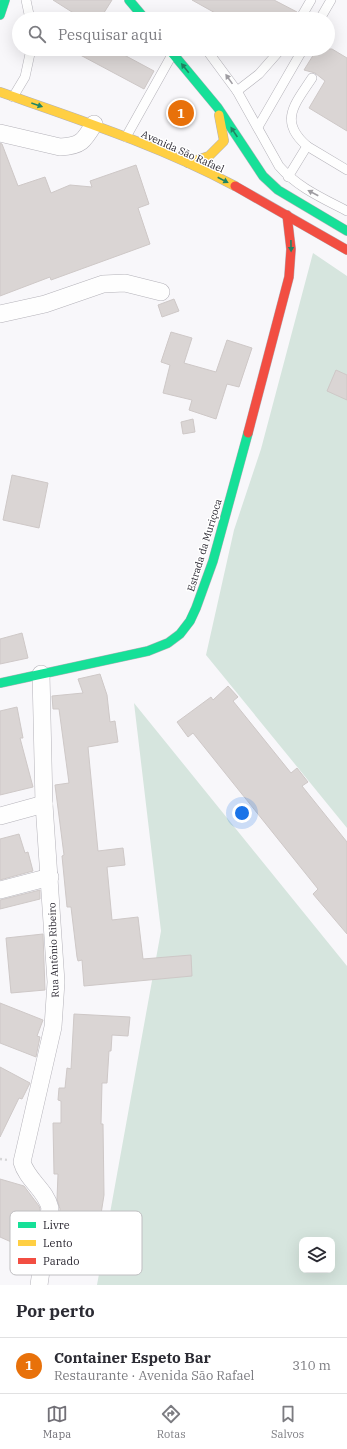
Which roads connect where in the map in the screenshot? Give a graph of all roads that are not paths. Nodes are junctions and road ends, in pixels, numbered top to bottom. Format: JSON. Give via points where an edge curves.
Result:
{"nodes":[{"id":1,"x":5,"y":0,"type":"edge"},
{"id":2,"x":26,"y":0,"type":"edge"},
{"id":3,"x":129,"y":0,"type":"edge"},
{"id":4,"x":311,"y":0,"type":"edge"},
{"id":5,"x":331,"y":0,"type":"edge"},
{"id":6,"x":29,"y":12,"type":"edge"},
{"id":7,"x":139,"y":12,"type":"edge"},
{"id":8,"x":304,"y":12,"type":"edge"},
{"id":9,"x":324,"y":12,"type":"edge"},
{"id":10,"x":0,"y":16,"type":"edge"},
{"id":11,"x":30,"y":56,"type":"edge"},
{"id":12,"x":168,"y":56,"type":"edge"},
{"id":13,"x":175,"y":56,"type":"edge"},
{"id":14,"x":211,"y":56,"type":"edge"},
{"id":15,"x":275,"y":56,"type":"edge"},
{"id":16,"x":299,"y":56,"type":"edge"},
{"id":17,"x":312,"y":78,"type":"dead end"},
{"id":18,"x":237,"y":91,"type":"junction"},
{"id":19,"x":0,"y":92,"type":"edge"},
{"id":20,"x":13,"y":97,"type":"junction"},
{"id":21,"x":218,"y":108,"type":"junction"},
{"id":22,"x":94,"y":124,"type":"junction"},
{"id":23,"x":258,"y":127,"type":"junction"},
{"id":24,"x":0,"y":133,"type":"edge"},
{"id":25,"x":126,"y":137,"type":"junction"},
{"id":26,"x":307,"y":146,"type":"junction"},
{"id":27,"x":188,"y":163,"type":"junction"},
{"id":28,"x":347,"y":170,"type":"edge"},
{"id":29,"x":288,"y":177,"type":"junction"},
{"id":30,"x":347,"y":211,"type":"edge"},
{"id":31,"x":287,"y":215,"type":"junction"},
{"id":32,"x":347,"y":231,"type":"edge"},
{"id":33,"x":326,"y":238,"type":"junction"},
{"id":34,"x":312,"y":244,"type":"dead end"},
{"id":35,"x":347,"y":250,"type":"edge"},
{"id":36,"x":301,"y":257,"type":"dead end"},
{"id":37,"x":289,"y":277,"type":"junction"},
{"id":38,"x":161,"y":292,"type":"dead end"},
{"id":39,"x":0,"y":314,"type":"edge"},
{"id":40,"x":41,"y":674,"type":"junction"},
{"id":41,"x":0,"y":683,"type":"edge"},
{"id":42,"x":44,"y":804,"type":"junction"},
{"id":43,"x":0,"y":816,"type":"edge"},
{"id":44,"x":50,"y":877,"type":"junction"},
{"id":45,"x":0,"y":890,"type":"edge"},
{"id":46,"x":50,"y":1211,"type":"edge"},
{"id":47,"x":40,"y":1275,"type":"edge"},
{"id":48,"x":39,"y":1285,"type":"edge"}],
"edges":[{"from":1,"to":10,"type":"main road"},
{"from":2,"to":6,"type":"lane"},
{"from":3,"to":7,"type":"main road"},
{"from":4,"to":8,"type":"lane"},
{"from":5,"to":9,"type":"lane"},
{"from":11,"to":20,"type":"lane","via":[[25,77]]},
{"from":12,"to":25,"type":"lane"},
{"from":21,"to":13,"type":"main road","one_way":true},
{"from":18,"to":14,"type":"lane","one_way":true},
{"from":15,"to":18,"type":"lane","via":[[259,74]]},
{"from":16,"to":23,"type":"lane"},
{"from":17,"to":26,"type":"lane","via":[[290,118],[298,138]]},
{"from":18,"to":23,"type":"lane"},
{"from":19,"to":20,"type":"main road","name":"Avenida São Rafael"},
{"from":20,"to":22,"type":"main road","name":"Avenida São Rafael","one_way":true},
{"from":21,"to":27,"type":"main road","via":[[224,141],[215,153],[202,160]]},
{"from":32,"to":21,"type":"main road","one_way":true,"via":[[278,190],[263,176]]},
{"from":22,"to":24,"type":"street","via":[[84,140],[60,147]]},
{"from":22,"to":25,"type":"main road","name":"Avenida São Rafael"},
{"from":23,"to":29,"type":"lane","via":[[279,166]]},
{"from":25,"to":27,"type":"main road","name":"Avenida São Rafael"},
{"from":26,"to":28,"type":"lane"},
{"from":26,"to":29,"type":"lane"},
{"from":27,"to":31,"type":"main road","name":"Avenida São Rafael","one_way":true,"via":[[265,201]]},
{"from":30,"to":29,"type":"lane","one_way":true},
{"from":31,"to":33,"type":"main road","name":"Avenida São Rafael"},
{"from":31,"to":37,"type":"main road","name":"Estrada da Muriçoca","one_way":true,"via":[[291,249]]},
{"from":33,"to":34,"type":"main road"},
{"from":33,"to":35,"type":"main road","name":"Avenida São Rafael"},
{"from":36,"to":37,"type":"main road","name":"Estrada da Muriçoca"},
{"from":37,"to":40,"type":"main road","name":"Estrada da Muriçoca","via":[[214,555],[196,607],[185,629],[161,647]]},
{"from":38,"to":39,"type":"street","via":[[125,283],[103,284],[45,304]]},
{"from":40,"to":41,"type":"main road","name":"Estrada da Muriçoca"},
{"from":40,"to":42,"type":"street","name":"Rua Antônio Ribeiro"},
{"from":42,"to":43,"type":"street"},
{"from":42,"to":44,"type":"street","name":"Rua Antônio Ribeiro"},
{"from":44,"to":45,"type":"street"},
{"from":44,"to":46,"type":"street","name":"Rua Antônio Ribeiro","via":[[56,982],[53,1027],[22,1162],[24,1169],[48,1197]]},
{"from":47,"to":48,"type":"street","name":"Rua Antônio Ribeiro"}]}
